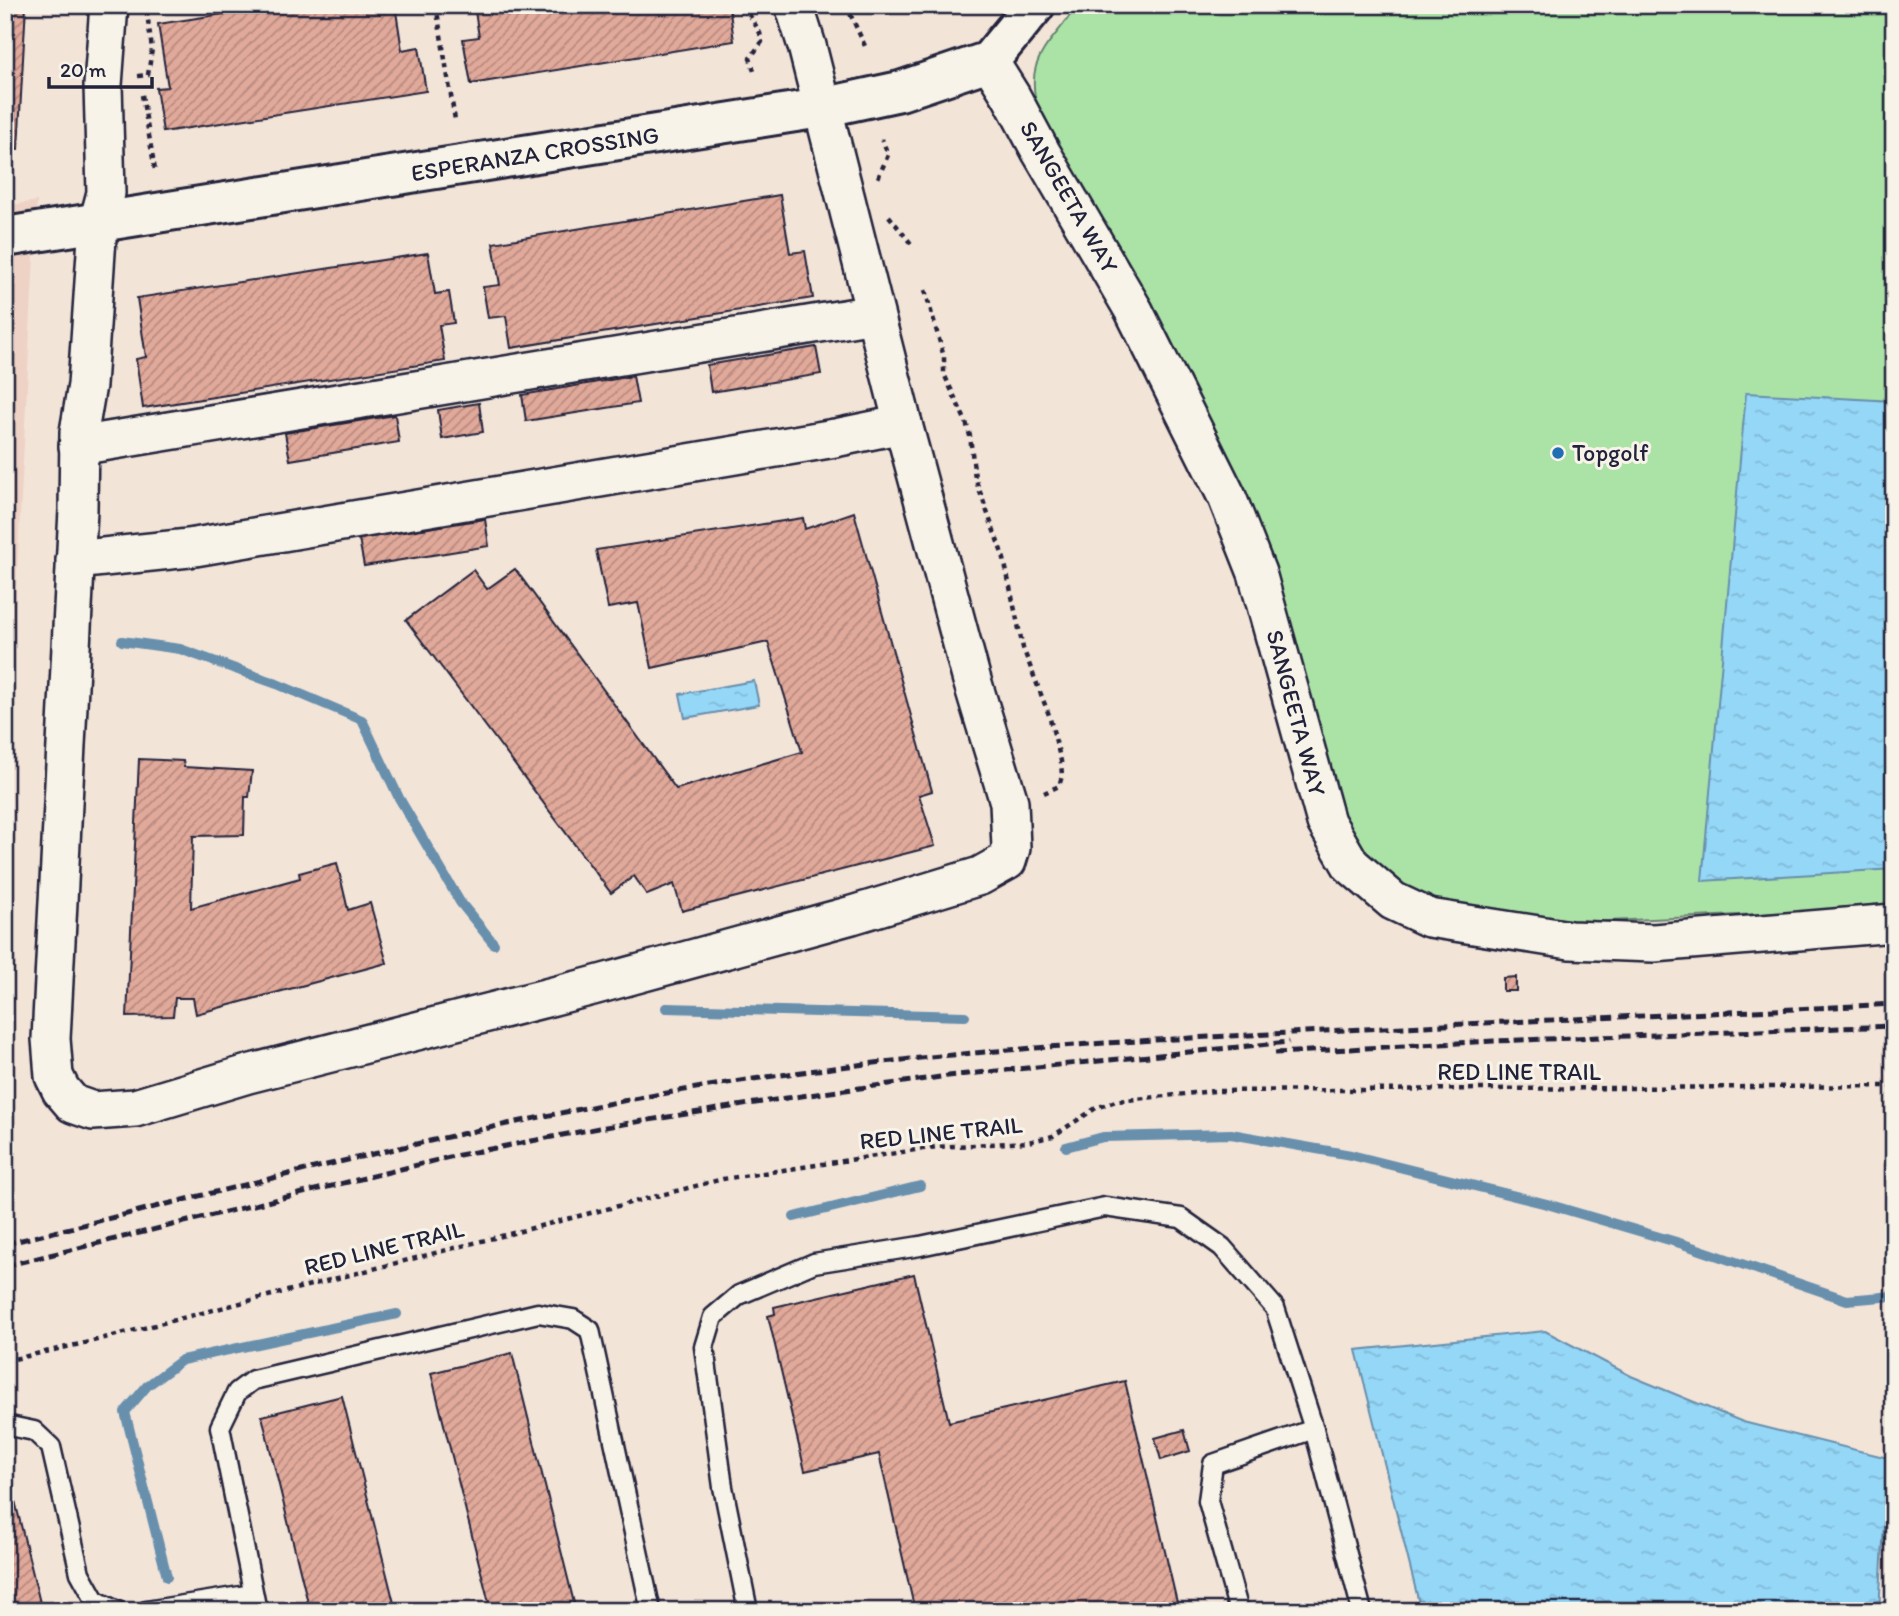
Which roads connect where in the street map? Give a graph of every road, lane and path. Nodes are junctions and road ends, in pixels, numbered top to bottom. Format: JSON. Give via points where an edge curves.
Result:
{"nodes":[{"id":1,"x":108,"y":5,"type":"edge"},
{"id":2,"x":145,"y":5,"type":"edge"},
{"id":3,"x":436,"y":5,"type":"edge"},
{"id":4,"x":744,"y":5,"type":"edge"},
{"id":5,"x":794,"y":5,"type":"edge"},
{"id":6,"x":846,"y":5,"type":"edge"},
{"id":7,"x":1035,"y":5,"type":"edge"},
{"id":8,"x":865,"y":46,"type":"dead end"},
{"id":9,"x":989,"y":61,"type":"junction"},
{"id":10,"x":754,"y":71,"type":"dead end"},
{"id":11,"x":138,"y":76,"type":"dead end"},
{"id":12,"x":141,"y":90,"type":"dead end"},
{"id":13,"x":821,"y":108,"type":"junction"},
{"id":14,"x":455,"y":120,"type":"dead end"},
{"id":15,"x":882,"y":139,"type":"dead end"},
{"id":16,"x":155,"y":170,"type":"dead end"},
{"id":17,"x":879,"y":190,"type":"dead end"},
{"id":18,"x":886,"y":210,"type":"dead end"},
{"id":19,"x":98,"y":222,"type":"junction"},
{"id":20,"x":5,"y":237,"type":"edge"},
{"id":21,"x":912,"y":245,"type":"dead end"},
{"id":22,"x":925,"y":290,"type":"dead end"},
{"id":23,"x":874,"y":314,"type":"junction"},
{"id":24,"x":903,"y":424,"type":"junction"},
{"id":25,"x":78,"y":446,"type":"junction"},
{"id":26,"x":75,"y":560,"type":"junction"},
{"id":27,"x":1036,"y":796,"type":"dead end"},
{"id":28,"x":1894,"y":923,"type":"edge"},
{"id":29,"x":1894,"y":1086,"type":"edge"},
{"id":30,"x":5,"y":1361,"type":"edge"},
{"id":31,"x":5,"y":1425,"type":"edge"},
{"id":32,"x":1314,"y":1429,"type":"junction"},
{"id":33,"x":255,"y":1602,"type":"edge"},
{"id":34,"x":117,"y":1611,"type":"edge"},
{"id":35,"x":146,"y":1611,"type":"edge"},
{"id":36,"x":651,"y":1611,"type":"edge"},
{"id":37,"x":748,"y":1611,"type":"edge"},
{"id":38,"x":1239,"y":1611,"type":"edge"},
{"id":39,"x":1362,"y":1611,"type":"edge"}],
"edges":[{"from":1,"to":19,"type":"street","via":[[103,85],[106,193]]},
{"from":2,"to":11,"type":"path","via":[[152,49],[148,75]]},
{"from":3,"to":14,"type":"path"},
{"from":4,"to":10,"type":"path","via":[[762,42],[750,58]]},
{"from":5,"to":13,"type":"street"},
{"from":6,"to":8,"type":"path"},
{"from":7,"to":9,"type":"street"},
{"from":9,"to":13,"type":"street","name":"ESPERANZA CROSSING","via":[[900,91]]},
{"from":9,"to":28,"type":"street","name":"SANGEETA WAY","via":[[1134,311],[1227,497],[1257,573],[1326,822],[1351,865],[1393,901],[1429,918],[1570,940],[1654,943]]},
{"from":12,"to":16,"type":"path"},
{"from":13,"to":19,"type":"street","name":"ESPERANZA CROSSING"},
{"from":13,"to":23,"type":"street"},
{"from":15,"to":17,"type":"path","via":[[888,155],[878,178]]},
{"from":18,"to":21,"type":"path"},
{"from":19,"to":20,"type":"street","name":"ESPERANZA CROSSING"},
{"from":19,"to":25,"type":"street","via":[[87,385]]},
{"from":22,"to":27,"type":"path","via":[[944,357],[944,374],[966,422],[975,478],[1004,559],[1023,648],[1061,761],[1059,786]]},
{"from":23,"to":24,"type":"street"},
{"from":23,"to":25,"type":"street"},
{"from":24,"to":26,"type":"street","via":[[188,548]]},
{"from":24,"to":26,"type":"street","via":[[1009,802],[1011,848],[1007,861],[980,876],[852,915],[120,1110],[93,1111],[73,1104],[58,1083],[52,1060]]},
{"from":25,"to":26,"type":"street"},
{"from":29,"to":30,"type":"path","name":"RED LINE TRAIL","via":[[1215,1091],[1116,1101],[1096,1108],[1053,1136],[1028,1142],[936,1147],[723,1179]]},
{"from":31,"to":34,"type":"lane","via":[[34,1431],[51,1447],[80,1573],[95,1600]]},
{"from":32,"to":37,"type":"lane","via":[[1275,1308],[1222,1247],[1181,1218],[1105,1207],[814,1263],[740,1295],[712,1317],[704,1347],[723,1487]]},
{"from":32,"to":38,"type":"lane","via":[[1213,1464],[1208,1501]]},
{"from":32,"to":39,"type":"lane"},
{"from":33,"to":35,"type":"lane"},
{"from":33,"to":36,"type":"lane","via":[[220,1427],[237,1392],[253,1380],[538,1313],[573,1319],[590,1330]]}]}
